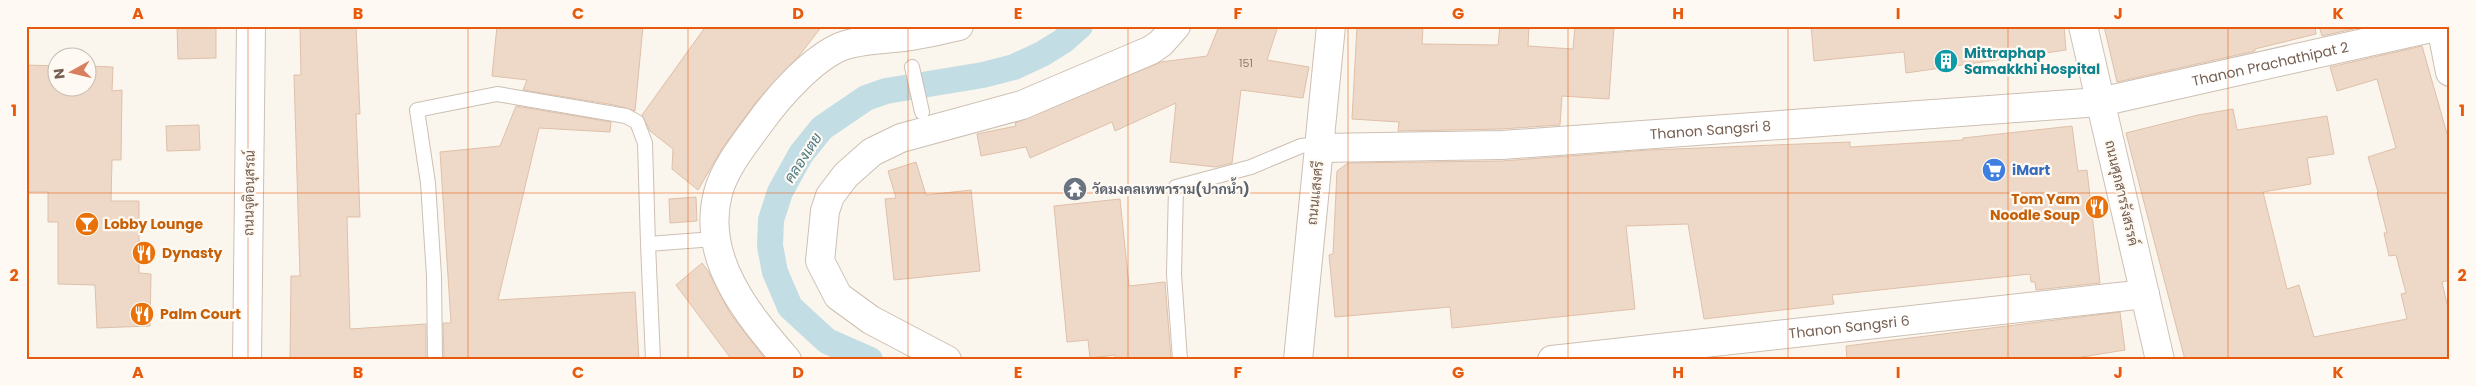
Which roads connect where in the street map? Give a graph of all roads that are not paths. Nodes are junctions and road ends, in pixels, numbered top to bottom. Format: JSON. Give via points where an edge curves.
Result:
{"nodes":[{"id":1,"x":251,"y":26,"type":"edge"},
{"id":2,"x":959,"y":26,"type":"edge"},
{"id":3,"x":1176,"y":26,"type":"edge"},
{"id":4,"x":1331,"y":26,"type":"edge"},
{"id":5,"x":2083,"y":26,"type":"edge"},
{"id":6,"x":2440,"y":26,"type":"edge"},
{"id":7,"x":912,"y":67,"type":"dead end"},
{"id":8,"x":2450,"y":72,"type":"edge"},
{"id":9,"x":2100,"y":102,"type":"junction"},
{"id":10,"x":922,"y":112,"type":"dead end"},
{"id":11,"x":1320,"y":146,"type":"junction"},
{"id":12,"x":714,"y":239,"type":"junction"},
{"id":13,"x":648,"y":244,"type":"junction"},
{"id":14,"x":2146,"y":294,"type":"junction"},
{"id":15,"x":247,"y":360,"type":"edge"},
{"id":16,"x":435,"y":360,"type":"edge"},
{"id":17,"x":653,"y":360,"type":"edge"},
{"id":18,"x":787,"y":360,"type":"edge"},
{"id":19,"x":947,"y":360,"type":"edge"},
{"id":20,"x":1180,"y":360,"type":"edge"},
{"id":21,"x":1298,"y":360,"type":"edge"},
{"id":22,"x":1552,"y":360,"type":"edge"},
{"id":23,"x":2160,"y":360,"type":"edge"}],
"edges":[{"from":1,"to":15,"type":"street","name":"ถนนจุติอนุสรณ์"},
{"from":2,"to":12,"type":"street","via":[[853,43],[840,47],[810,68],[772,106],[736,157],[718,193]]},
{"from":3,"to":19,"type":"street","via":[[1151,50],[1022,105],[901,138],[872,152],[838,184],[825,211],[820,261],[838,296],[871,320]]},
{"from":4,"to":11,"type":"street","name":"ถนนเเสงศรี"},
{"from":5,"to":9,"type":"street","name":"ถนนศุภสารรังสรรค์"},
{"from":6,"to":8,"type":"street"},
{"from":6,"to":9,"type":"street","name":"Thanon Prachathipat 2"},
{"from":7,"to":10,"type":"lane"},
{"from":9,"to":11,"type":"street","name":"Thanon Sangsri 8","via":[[1502,145]]},
{"from":9,"to":14,"type":"street","name":"ถนนศุภสารรังสรรค์"},
{"from":11,"to":20,"type":"lane","via":[[1301,146],[1250,167],[1176,188],[1174,274]]},
{"from":11,"to":21,"type":"street","name":"ถนนเเสงศรี"},
{"from":12,"to":13,"type":"lane"},
{"from":12,"to":18,"type":"street","via":[[726,276]]},
{"from":13,"to":16,"type":"lane","via":[[645,142],[636,122],[626,116],[497,94],[417,110],[428,183]]},
{"from":13,"to":17,"type":"lane"},
{"from":14,"to":22,"type":"street","name":"Thanon Sangsri 6"},
{"from":14,"to":23,"type":"street","name":"ถนนศุภสารรังสรรค์"}]}
